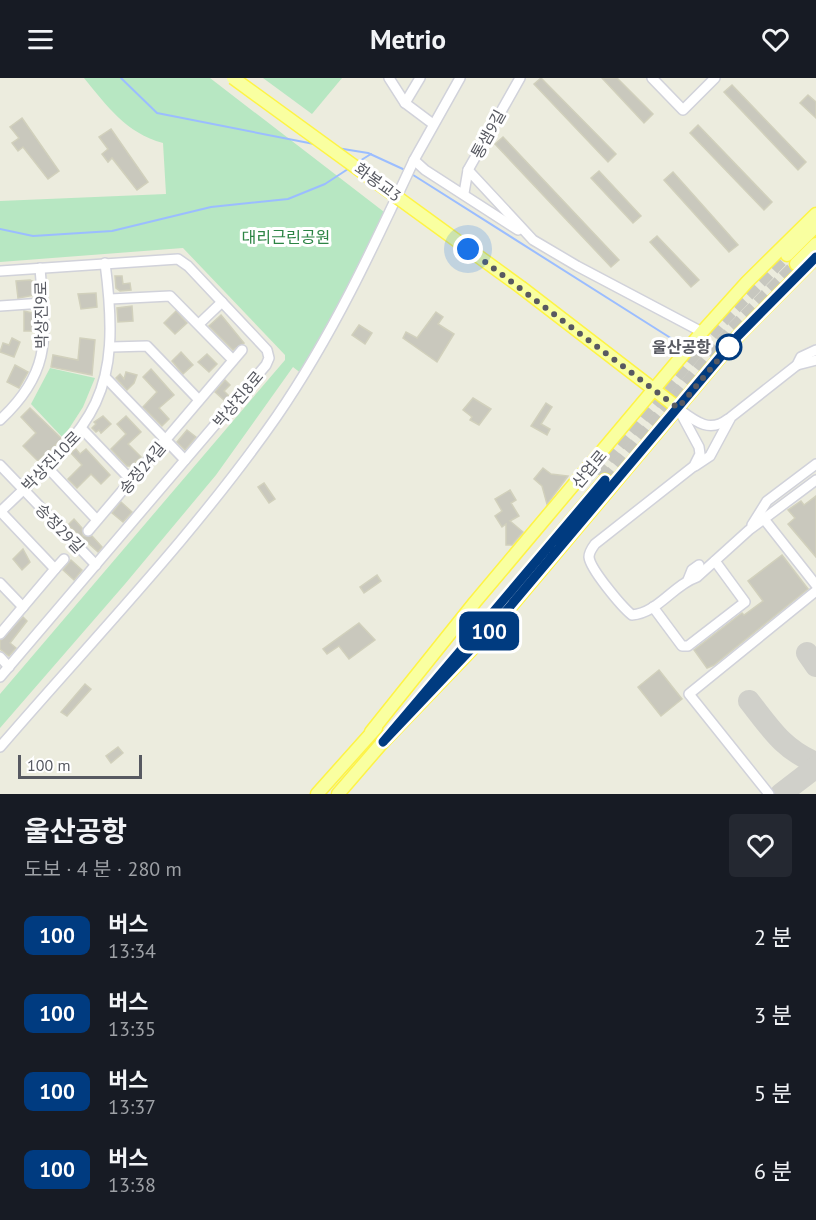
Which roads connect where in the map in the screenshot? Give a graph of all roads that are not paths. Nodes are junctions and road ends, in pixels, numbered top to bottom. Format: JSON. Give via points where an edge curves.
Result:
{"nodes":[{"id":1,"x":233,"y":78,"type":"edge"},
{"id":2,"x":388,"y":78,"type":"edge"},
{"id":3,"x":420,"y":78,"type":"edge"},
{"id":4,"x":460,"y":78,"type":"edge"},
{"id":5,"x":520,"y":78,"type":"edge"},
{"id":6,"x":652,"y":78,"type":"edge"},
{"id":7,"x":715,"y":78,"type":"edge"},
{"id":8,"x":405,"y":103,"type":"junction"},
{"id":9,"x":433,"y":124,"type":"junction"},
{"id":10,"x":412,"y":164,"type":"junction"},
{"id":11,"x":468,"y":170,"type":"junction"},
{"id":12,"x":464,"y":193,"type":"junction"},
{"id":13,"x":816,"y":214,"type":"edge"},
{"id":14,"x":816,"y":226,"type":"edge"},
{"id":15,"x":532,"y":240,"type":"junction"},
{"id":16,"x":816,"y":244,"type":"edge"},
{"id":17,"x":816,"y":257,"type":"edge"},
{"id":18,"x":105,"y":263,"type":"junction"},
{"id":19,"x":40,"y":268,"type":"junction"},
{"id":20,"x":0,"y":271,"type":"edge"},
{"id":21,"x":110,"y":299,"type":"junction"},
{"id":22,"x":222,"y":302,"type":"junction"},
{"id":23,"x":43,"y":303,"type":"junction"},
{"id":24,"x":0,"y":306,"type":"edge"},
{"id":25,"x":199,"y":324,"type":"junction"},
{"id":26,"x":702,"y":332,"type":"junction"},
{"id":27,"x":111,"y":347,"type":"junction"},
{"id":28,"x":242,"y":350,"type":"dead end"},
{"id":29,"x":816,"y":350,"type":"edge"},
{"id":30,"x":233,"y":360,"type":"junction"},
{"id":31,"x":816,"y":360,"type":"edge"},
{"id":32,"x":797,"y":365,"type":"junction"},
{"id":33,"x":106,"y":378,"type":"junction"},
{"id":34,"x":655,"y":390,"type":"junction"},
{"id":35,"x":200,"y":400,"type":"junction"},
{"id":36,"x":678,"y":408,"type":"junction"},
{"id":37,"x":731,"y":417,"type":"junction"},
{"id":38,"x":0,"y":419,"type":"edge"},
{"id":39,"x":82,"y":429,"type":"junction"},
{"id":40,"x":165,"y":440,"type":"junction"},
{"id":41,"x":185,"y":460,"type":"junction"},
{"id":42,"x":816,"y":464,"type":"edge"},
{"id":43,"x":0,"y":465,"type":"edge"},
{"id":44,"x":694,"y":466,"type":"junction"},
{"id":45,"x":47,"y":467,"type":"junction"},
{"id":46,"x":131,"y":480,"type":"junction"},
{"id":47,"x":816,"y":480,"type":"edge"},
{"id":48,"x":24,"y":490,"type":"junction"},
{"id":49,"x":0,"y":512,"type":"edge"},
{"id":50,"x":764,"y":519,"type":"junction"},
{"id":51,"x":97,"y":520,"type":"junction"},
{"id":52,"x":749,"y":530,"type":"junction"},
{"id":53,"x":88,"y":531,"type":"dead end"},
{"id":54,"x":64,"y":560,"type":"dead end"},
{"id":55,"x":715,"y":561,"type":"junction"},
{"id":56,"x":96,"y":565,"type":"junction"},
{"id":57,"x":699,"y":565,"type":"dead end"},
{"id":58,"x":56,"y":569,"type":"junction"},
{"id":59,"x":688,"y":580,"type":"junction"},
{"id":60,"x":0,"y":583,"type":"edge"},
{"id":61,"x":816,"y":585,"type":"edge"},
{"id":62,"x":816,"y":591,"type":"edge"},
{"id":63,"x":23,"y":607,"type":"junction"},
{"id":64,"x":653,"y":607,"type":"junction"},
{"id":65,"x":0,"y":634,"type":"edge"},
{"id":66,"x":0,"y":657,"type":"edge"},
{"id":67,"x":9,"y":667,"type":"junction"},
{"id":68,"x":0,"y":677,"type":"edge"},
{"id":69,"x":371,"y":732,"type":"junction"},
{"id":70,"x":383,"y":742,"type":"junction"},
{"id":71,"x":0,"y":747,"type":"edge"},
{"id":72,"x":318,"y":794,"type":"edge"},
{"id":73,"x":338,"y":794,"type":"edge"},
{"id":74,"x":770,"y":794,"type":"edge"}],
"edges":[{"from":1,"to":34,"type":"main road","name":"화봉교3","bridge":true},
{"from":2,"to":8,"type":"street"},
{"from":3,"to":8,"type":"street"},
{"from":4,"to":9,"type":"street"},
{"from":5,"to":11,"type":"street","name":"통샘9길"},
{"from":6,"to":7,"type":"street","via":[[683,110]]},
{"from":8,"to":9,"type":"street"},
{"from":9,"to":10,"type":"street"},
{"from":10,"to":12,"type":"street"},
{"from":10,"to":71,"type":"street","via":[[390,217],[345,302],[278,414],[199,515]]},
{"from":11,"to":12,"type":"street","name":"통샘9길"},
{"from":11,"to":15,"type":"street"},
{"from":12,"to":15,"type":"street"},
{"from":13,"to":26,"type":"main road","name":"산업로"},
{"from":14,"to":16,"type":"main road","via":[[791,259]]},
{"from":15,"to":26,"type":"street"},
{"from":17,"to":36,"type":"main road","name":"산업로","via":[[738,336]]},
{"from":18,"to":19,"type":"street","name":"박상진8로"},
{"from":18,"to":21,"type":"street","name":"박상진10로"},
{"from":18,"to":22,"type":"street","name":"박상진8로","via":[[178,259]]},
{"from":19,"to":20,"type":"street","name":"박상진8로"},
{"from":19,"to":23,"type":"street","name":"박상진9로"},
{"from":21,"to":25,"type":"street","via":[[170,296]]},
{"from":21,"to":27,"type":"street","name":"박상진10로"},
{"from":22,"to":25,"type":"street"},
{"from":22,"to":41,"type":"street","name":"박상진8로","via":[[267,350],[269,362]]},
{"from":23,"to":24,"type":"street"},
{"from":23,"to":38,"type":"street","name":"박상진9로","via":[[44,345],[37,371],[24,395]]},
{"from":25,"to":30,"type":"street"},
{"from":26,"to":34,"type":"main road","name":"산업로"},
{"from":27,"to":33,"type":"street","name":"박상진10로"},
{"from":27,"to":35,"type":"street","via":[[150,348]]},
{"from":28,"to":30,"type":"street","name":"송정24길"},
{"from":29,"to":32,"type":"street","via":[[801,357]]},
{"from":30,"to":35,"type":"street","name":"송정24길"},
{"from":31,"to":32,"type":"street"},
{"from":32,"to":37,"type":"street"},
{"from":33,"to":39,"type":"street","name":"박상진10로"},
{"from":33,"to":40,"type":"street"},
{"from":34,"to":36,"type":"main road","name":"화봉교3"},
{"from":34,"to":69,"type":"main road","name":"산업로"},
{"from":35,"to":40,"type":"street","name":"송정24길"},
{"from":36,"to":37,"type":"street","via":[[713,427]]},
{"from":36,"to":44,"type":"street","via":[[699,447]]},
{"from":36,"to":70,"type":"main road","name":"산업로","via":[[541,573]]},
{"from":37,"to":44,"type":"street","via":[[710,456]]},
{"from":39,"to":45,"type":"street","name":"박상진10로"},
{"from":39,"to":46,"type":"street"},
{"from":40,"to":41,"type":"street"},
{"from":40,"to":46,"type":"street","name":"송정24길"},
{"from":41,"to":56,"type":"street","name":"박상진8로"},
{"from":42,"to":52,"type":"street","via":[[767,501]]},
{"from":43,"to":48,"type":"street","name":"송정29길"},
{"from":44,"to":64,"type":"street","via":[[591,550],[589,559],[594,568],[625,610],[641,615]]},
{"from":45,"to":48,"type":"street","name":"박상진10로"},
{"from":45,"to":51,"type":"street"},
{"from":46,"to":51,"type":"street","name":"송정24길"},
{"from":47,"to":50,"type":"street"},
{"from":48,"to":49,"type":"street","name":"박상진10로"},
{"from":48,"to":56,"type":"street","name":"송정29길"},
{"from":49,"to":58,"type":"street"},
{"from":50,"to":52,"type":"street"},
{"from":50,"to":61,"type":"street"},
{"from":51,"to":53,"type":"street","name":"송정24길"},
{"from":52,"to":55,"type":"street"},
{"from":54,"to":58,"type":"street"},
{"from":55,"to":59,"type":"street"},
{"from":55,"to":64,"type":"street","via":[[745,602],[688,646],[681,646]]},
{"from":56,"to":67,"type":"street","name":"박상진8로"},
{"from":57,"to":59,"type":"street"},
{"from":58,"to":63,"type":"street"},
{"from":59,"to":64,"type":"street"},
{"from":60,"to":63,"type":"street"},
{"from":62,"to":74,"type":"street","via":[[689,694]]},
{"from":63,"to":65,"type":"street"},
{"from":66,"to":67,"type":"street"},
{"from":67,"to":68,"type":"street","name":"박상진8로"},
{"from":69,"to":70,"type":"main road","name":"산업로","via":[[601,476]]},
{"from":69,"to":72,"type":"main road","name":"산업로"},
{"from":70,"to":73,"type":"main road","name":"산업로"}]}
